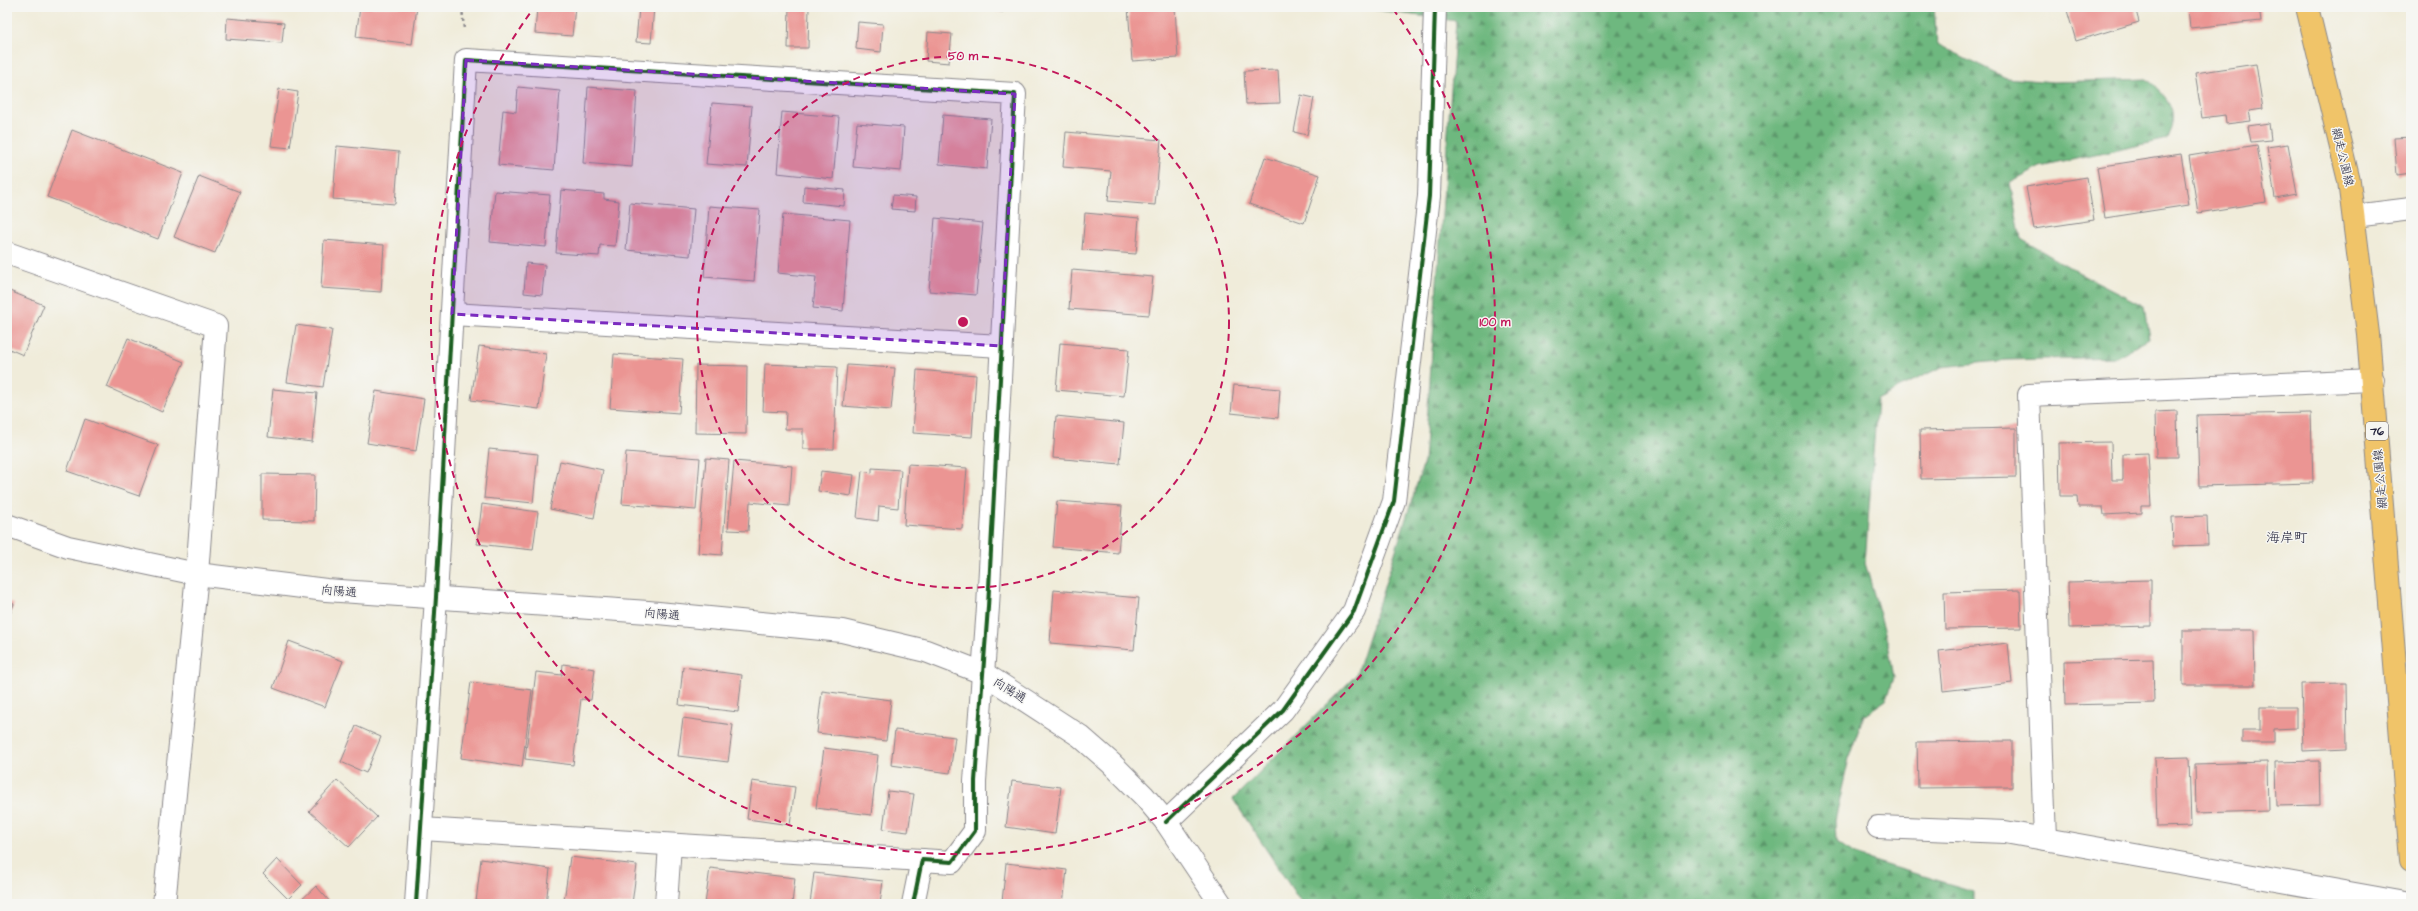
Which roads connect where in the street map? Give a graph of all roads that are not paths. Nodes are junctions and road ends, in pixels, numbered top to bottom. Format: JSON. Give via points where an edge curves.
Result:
{"nodes":[{"id":1,"x":1435,"y":7,"type":"edge"},
{"id":2,"x":2307,"y":7,"type":"edge"},
{"id":3,"x":2411,"y":209,"type":"edge"},
{"id":4,"x":2354,"y":216,"type":"junction"},
{"id":5,"x":7,"y":253,"type":"edge"},
{"id":6,"x":452,"y":314,"type":"junction"},
{"id":7,"x":1001,"y":346,"type":"junction"},
{"id":8,"x":2373,"y":380,"type":"junction"},
{"id":9,"x":7,"y":525,"type":"edge"},
{"id":10,"x":196,"y":574,"type":"junction"},
{"id":11,"x":436,"y":597,"type":"junction"},
{"id":12,"x":983,"y":672,"type":"junction"},
{"id":13,"x":1166,"y":822,"type":"junction"},
{"id":14,"x":1878,"y":827,"type":"dead end"},
{"id":15,"x":422,"y":829,"type":"junction"},
{"id":16,"x":2045,"y":839,"type":"junction"},
{"id":17,"x":670,"y":845,"type":"junction"},
{"id":18,"x":922,"y":860,"type":"junction"},
{"id":19,"x":2411,"y":860,"type":"edge"},
{"id":20,"x":164,"y":904,"type":"edge"},
{"id":21,"x":416,"y":904,"type":"edge"},
{"id":22,"x":666,"y":904,"type":"edge"},
{"id":23,"x":913,"y":904,"type":"edge"},
{"id":24,"x":1221,"y":904,"type":"edge"},
{"id":25,"x":2411,"y":904,"type":"edge"}],
"edges":[{"from":1,"to":13,"type":"street","via":[[1429,196],[1394,501],[1354,611],[1283,710]]},
{"from":2,"to":4,"type":"main road","name":"網走公園線","number":"76","via":[[2349,181]]},
{"from":3,"to":4,"type":"street"},
{"from":4,"to":8,"type":"main road","name":"網走公園線","number":"76"},
{"from":5,"to":10,"type":"street","via":[[216,326]]},
{"from":6,"to":7,"type":"street"},
{"from":6,"to":7,"type":"street","via":[[466,60],[1015,94]]},
{"from":6,"to":11,"type":"street"},
{"from":7,"to":12,"type":"street"},
{"from":8,"to":16,"type":"street","via":[[2029,395]]},
{"from":8,"to":19,"type":"main road","name":"網走公園線","number":"76"},
{"from":9,"to":10,"type":"street","name":"向陽通","via":[[68,547]]},
{"from":10,"to":11,"type":"street","name":"向陽通","via":[[326,590]]},
{"from":10,"to":20,"type":"street"},
{"from":11,"to":12,"type":"street","name":"向陽通","via":[[648,612],[842,631],[926,651]]},
{"from":11,"to":15,"type":"street"},
{"from":12,"to":13,"type":"street","name":"向陽通","via":[[1080,736],[1144,796]]},
{"from":12,"to":18,"type":"street","via":[[975,782],[975,831],[952,862]]},
{"from":13,"to":24,"type":"street","name":"向陽通"},
{"from":14,"to":16,"type":"street","via":[[2005,832]]},
{"from":15,"to":17,"type":"street"},
{"from":15,"to":21,"type":"street"},
{"from":16,"to":25,"type":"street"},
{"from":17,"to":18,"type":"street"},
{"from":17,"to":22,"type":"street"},
{"from":18,"to":23,"type":"street"}]}
